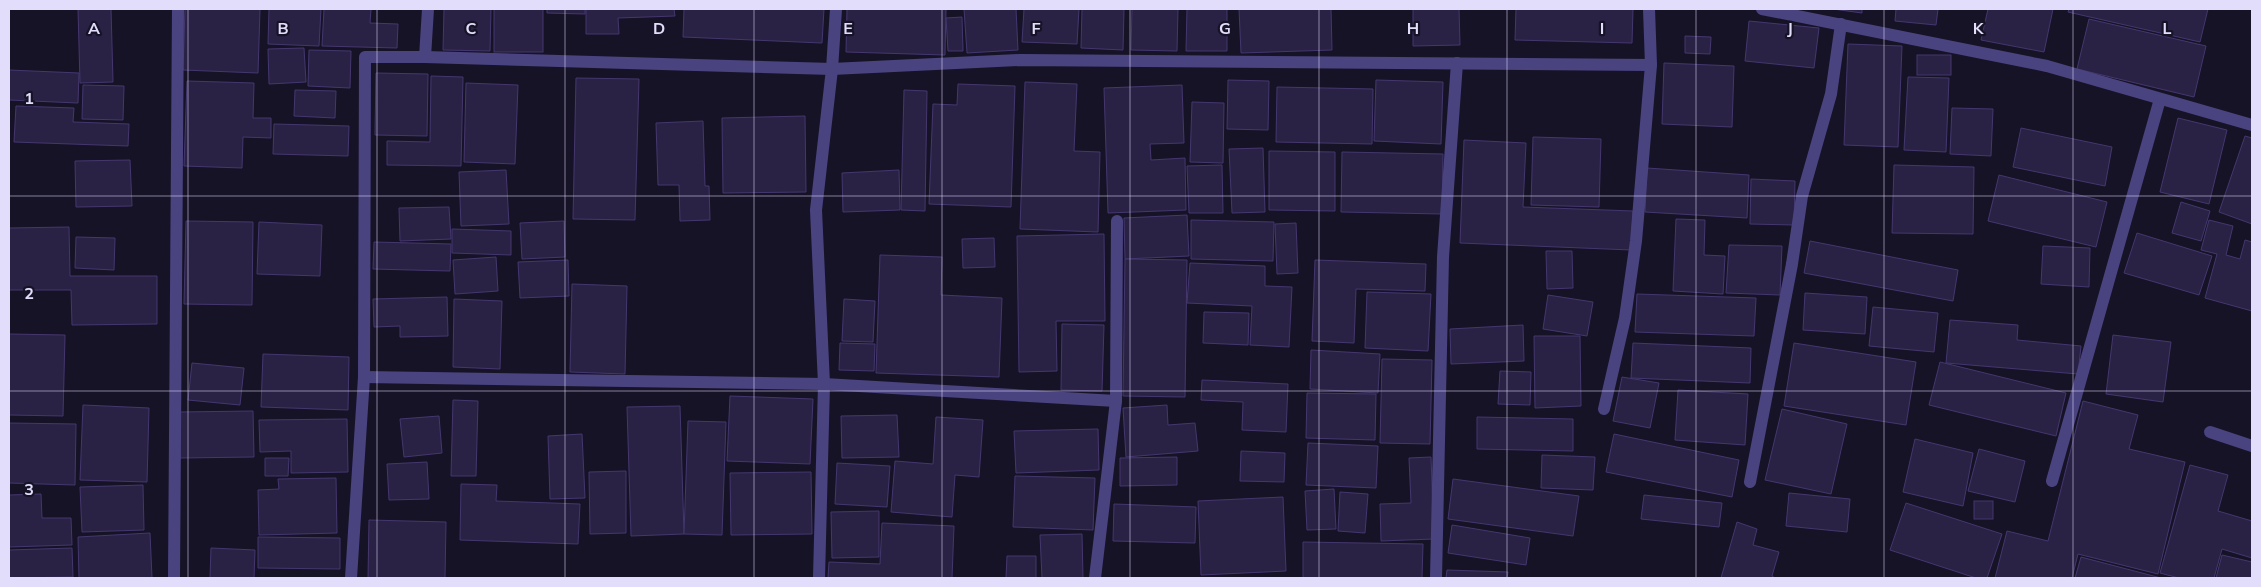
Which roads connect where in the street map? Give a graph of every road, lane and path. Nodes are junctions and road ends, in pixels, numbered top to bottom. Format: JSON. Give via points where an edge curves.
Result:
{"nodes":[{"id":1,"x":178,"y":9,"type":"edge"},
{"id":2,"x":428,"y":9,"type":"edge"},
{"id":3,"x":836,"y":9,"type":"edge"},
{"id":4,"x":1650,"y":9,"type":"edge"},
{"id":5,"x":1762,"y":9,"type":"edge"},
{"id":6,"x":1841,"y":24,"type":"junction"},
{"id":7,"x":426,"y":56,"type":"junction"},
{"id":8,"x":1458,"y":63,"type":"junction"},
{"id":9,"x":1651,"y":65,"type":"junction"},
{"id":10,"x":832,"y":69,"type":"junction"},
{"id":11,"x":2160,"y":98,"type":"junction"},
{"id":12,"x":2252,"y":125,"type":"edge"},
{"id":13,"x":1117,"y":221,"type":"dead end"},
{"id":14,"x":364,"y":377,"type":"junction"},
{"id":15,"x":824,"y":384,"type":"junction"},
{"id":16,"x":1116,"y":401,"type":"junction"},
{"id":17,"x":1604,"y":409,"type":"dead end"},
{"id":18,"x":2210,"y":432,"type":"dead end"},
{"id":19,"x":2252,"y":446,"type":"edge"},
{"id":20,"x":2052,"y":481,"type":"dead end"},
{"id":21,"x":1750,"y":482,"type":"dead end"},
{"id":22,"x":174,"y":578,"type":"edge"},
{"id":23,"x":351,"y":578,"type":"edge"},
{"id":24,"x":819,"y":578,"type":"edge"},
{"id":25,"x":1095,"y":578,"type":"edge"},
{"id":26,"x":1436,"y":578,"type":"edge"}],
"edges":[{"from":1,"to":22,"type":"street"},
{"from":2,"to":7,"type":"street"},
{"from":3,"to":10,"type":"street"},
{"from":4,"to":9,"type":"street"},
{"from":5,"to":6,"type":"street"},
{"from":6,"to":11,"type":"street","via":[[2047,66]]},
{"from":6,"to":21,"type":"street","via":[[1831,94],[1802,196]]},
{"from":7,"to":10,"type":"street"},
{"from":7,"to":14,"type":"street","via":[[365,57]]},
{"from":8,"to":9,"type":"street"},
{"from":8,"to":10,"type":"street","via":[[1020,60]]},
{"from":8,"to":26,"type":"street","via":[[1443,257]]},
{"from":9,"to":17,"type":"street","via":[[1636,241],[1625,318]]},
{"from":10,"to":15,"type":"street","via":[[816,210]]},
{"from":11,"to":12,"type":"street"},
{"from":11,"to":20,"type":"street"},
{"from":13,"to":16,"type":"street"},
{"from":14,"to":15,"type":"street"},
{"from":14,"to":23,"type":"street"},
{"from":15,"to":16,"type":"street"},
{"from":15,"to":24,"type":"street"},
{"from":16,"to":25,"type":"street"},
{"from":18,"to":19,"type":"street"}]}
